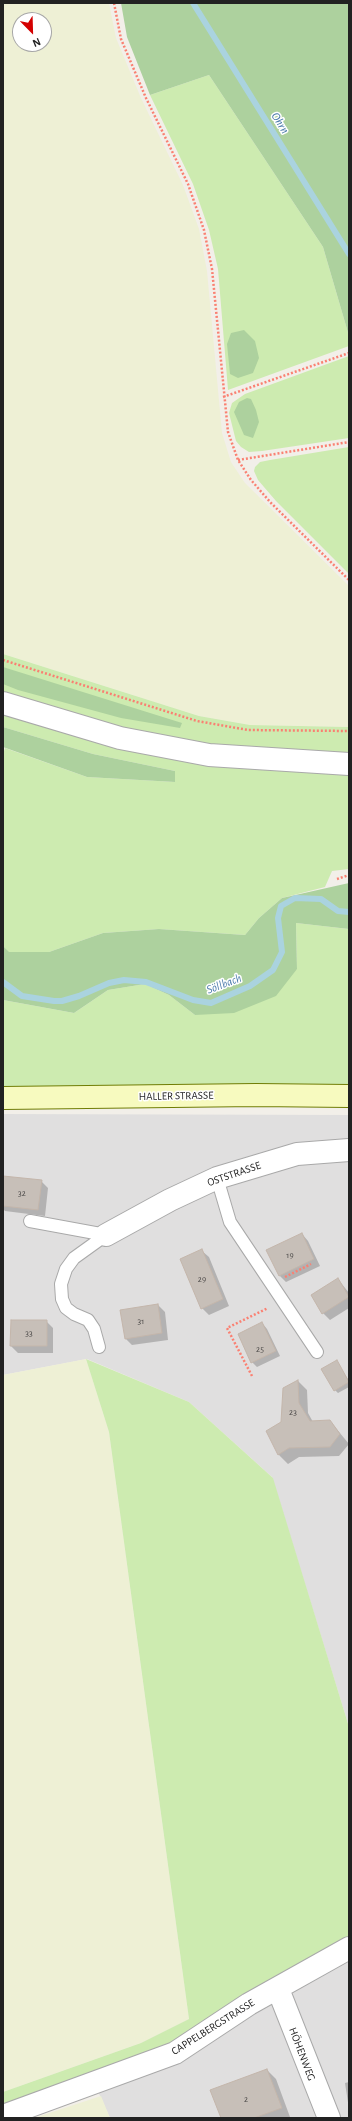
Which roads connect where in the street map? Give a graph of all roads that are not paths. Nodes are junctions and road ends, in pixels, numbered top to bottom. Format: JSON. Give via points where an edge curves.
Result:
{"nodes":[{"id":1,"x":3,"y":703,"type":"edge"},
{"id":2,"x":349,"y":764,"type":"edge"},
{"id":3,"x":349,"y":1096,"type":"edge"},
{"id":4,"x":3,"y":1098,"type":"edge"},
{"id":5,"x":349,"y":1150,"type":"edge"},
{"id":6,"x":217,"y":1178,"type":"junction"},
{"id":7,"x":30,"y":1221,"type":"dead end"},
{"id":8,"x":106,"y":1235,"type":"junction"},
{"id":9,"x":99,"y":1347,"type":"dead end"},
{"id":10,"x":317,"y":1352,"type":"dead end"},
{"id":11,"x":349,"y":1948,"type":"edge"},
{"id":12,"x":278,"y":1989,"type":"junction"},
{"id":13,"x":3,"y":2116,"type":"edge"},
{"id":14,"x":329,"y":2118,"type":"edge"}],
"edges":[{"from":1,"to":2,"type":"street","via":[[120,738],[209,755]]},
{"from":3,"to":4,"type":"main road","name":"HALLER STRASSE"},
{"from":5,"to":6,"type":"street","name":"OSTSTRASSE","via":[[297,1154]]},
{"from":6,"to":8,"type":"street","name":"OSTSTRASSE"},
{"from":6,"to":10,"type":"lane","via":[[230,1222]]},
{"from":7,"to":8,"type":"lane"},
{"from":8,"to":9,"type":"lane","via":[[74,1258],[66,1269],[61,1284],[62,1299],[66,1308],[88,1320],[94,1329]]},
{"from":11,"to":12,"type":"street","name":"CAPPELBERGSTRASSE"},
{"from":12,"to":13,"type":"street","name":"CAPPELBERGSTRASSE","via":[[249,2004],[175,2053]]},
{"from":12,"to":14,"type":"street","name":"HÖHENWEG"}]}
